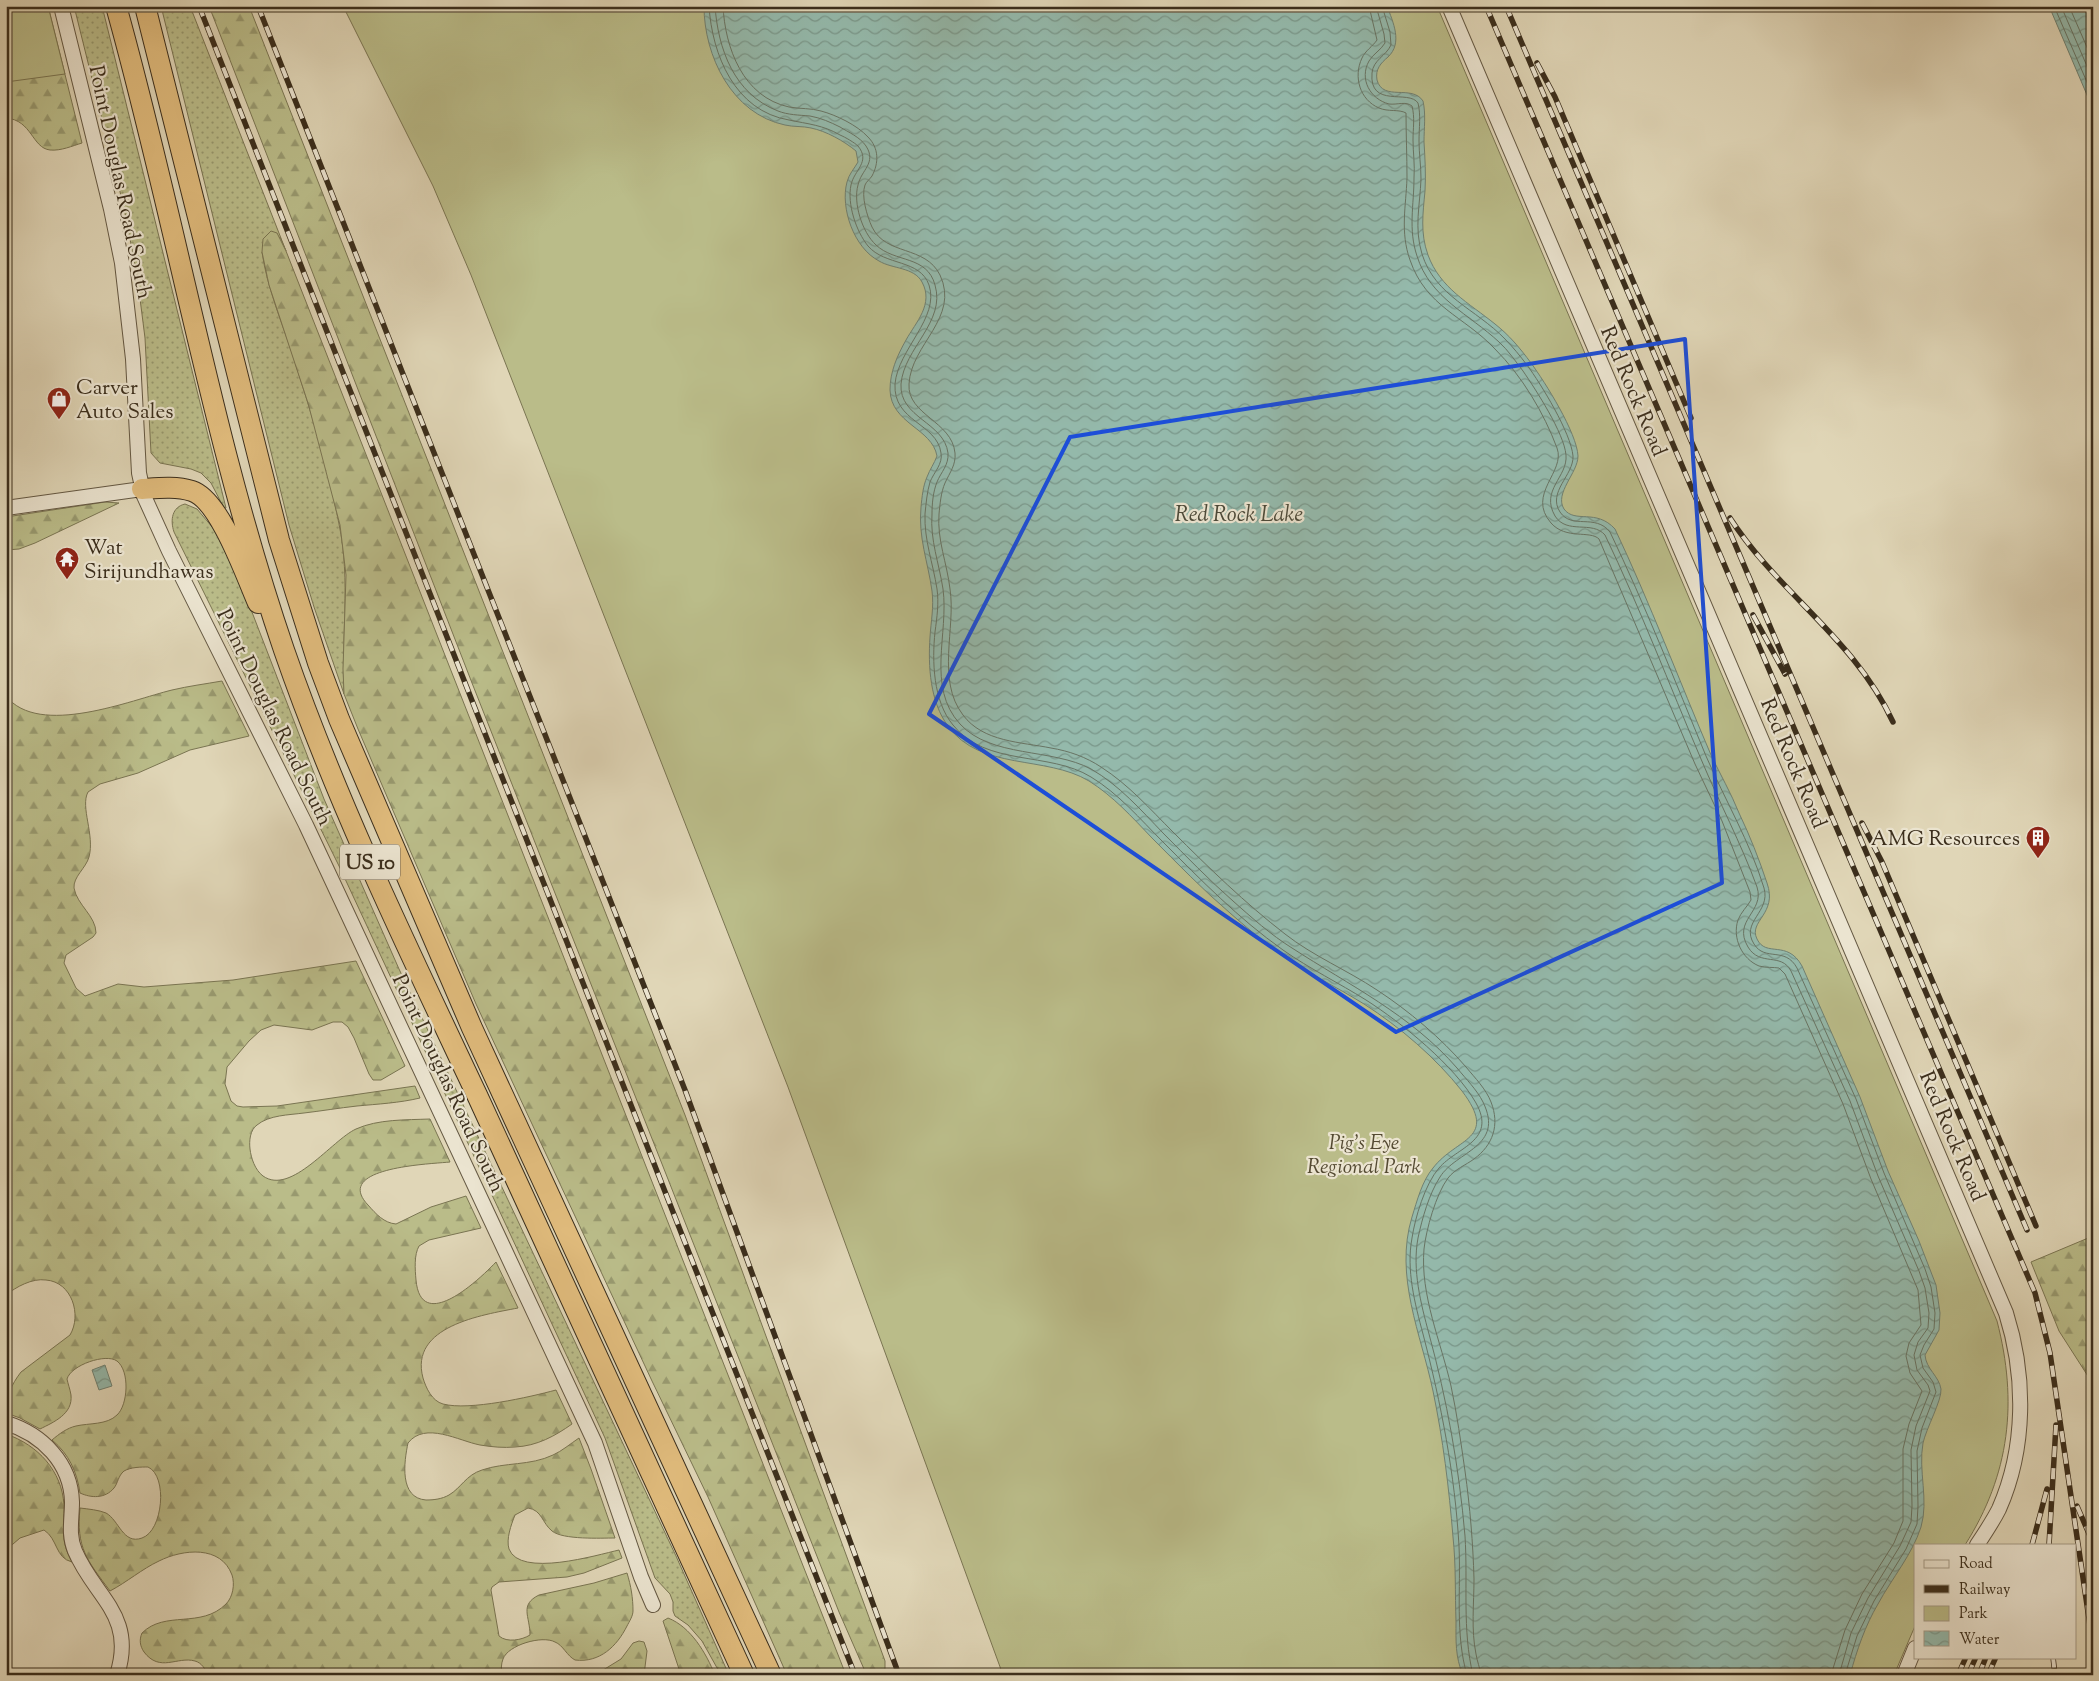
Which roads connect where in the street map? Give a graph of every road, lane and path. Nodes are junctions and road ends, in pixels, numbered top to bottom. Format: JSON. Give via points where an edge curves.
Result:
{"nodes":[{"id":1,"x":61,"y":6,"type":"edge"},
{"id":2,"x":116,"y":6,"type":"edge"},
{"id":3,"x":145,"y":6,"type":"edge"},
{"id":4,"x":1449,"y":6,"type":"edge"},
{"id":5,"x":142,"y":489,"type":"junction"},
{"id":6,"x":6,"y":508,"type":"edge"},
{"id":7,"x":310,"y":721,"type":"junction"},
{"id":8,"x":6,"y":1423,"type":"edge"},
{"id":9,"x":1978,"y":1544,"type":"edge"},
{"id":10,"x":653,"y":1605,"type":"dead end"},
{"id":11,"x":1914,"y":1650,"type":"edge"},
{"id":12,"x":116,"y":1675,"type":"edge"},
{"id":13,"x":744,"y":1675,"type":"edge"},
{"id":14,"x":771,"y":1675,"type":"edge"},
{"id":15,"x":1904,"y":1675,"type":"edge"}],
"edges":[{"from":1,"to":5,"type":"street","name":"Point Douglas Road South","via":[[122,263],[131,332]]},
{"from":2,"to":7,"type":"highway","number":"US 10","via":[[242,507],[270,607]]},
{"from":3,"to":14,"type":"highway","number":"US 10","via":[[278,540],[338,719],[472,1028]]},
{"from":4,"to":9,"type":"street","name":"Red Rock Road","via":[[2006,1314],[2019,1376],[2018,1437],[2005,1494]]},
{"from":5,"to":6,"type":"street"},
{"from":5,"to":7,"type":"highway","via":[[187,490],[202,496],[212,506]]},
{"from":5,"to":10,"type":"street","name":"Point Douglas Road South","via":[[169,551],[306,825],[588,1428]]},
{"from":7,"to":13,"type":"highway","number":"US 10","via":[[420,974]]},
{"from":8,"to":12,"type":"street","via":[[38,1438],[56,1456],[66,1475],[72,1502],[71,1540],[82,1564],[113,1611],[121,1634],[122,1652]]},
{"from":11,"to":15,"type":"street"}]}
